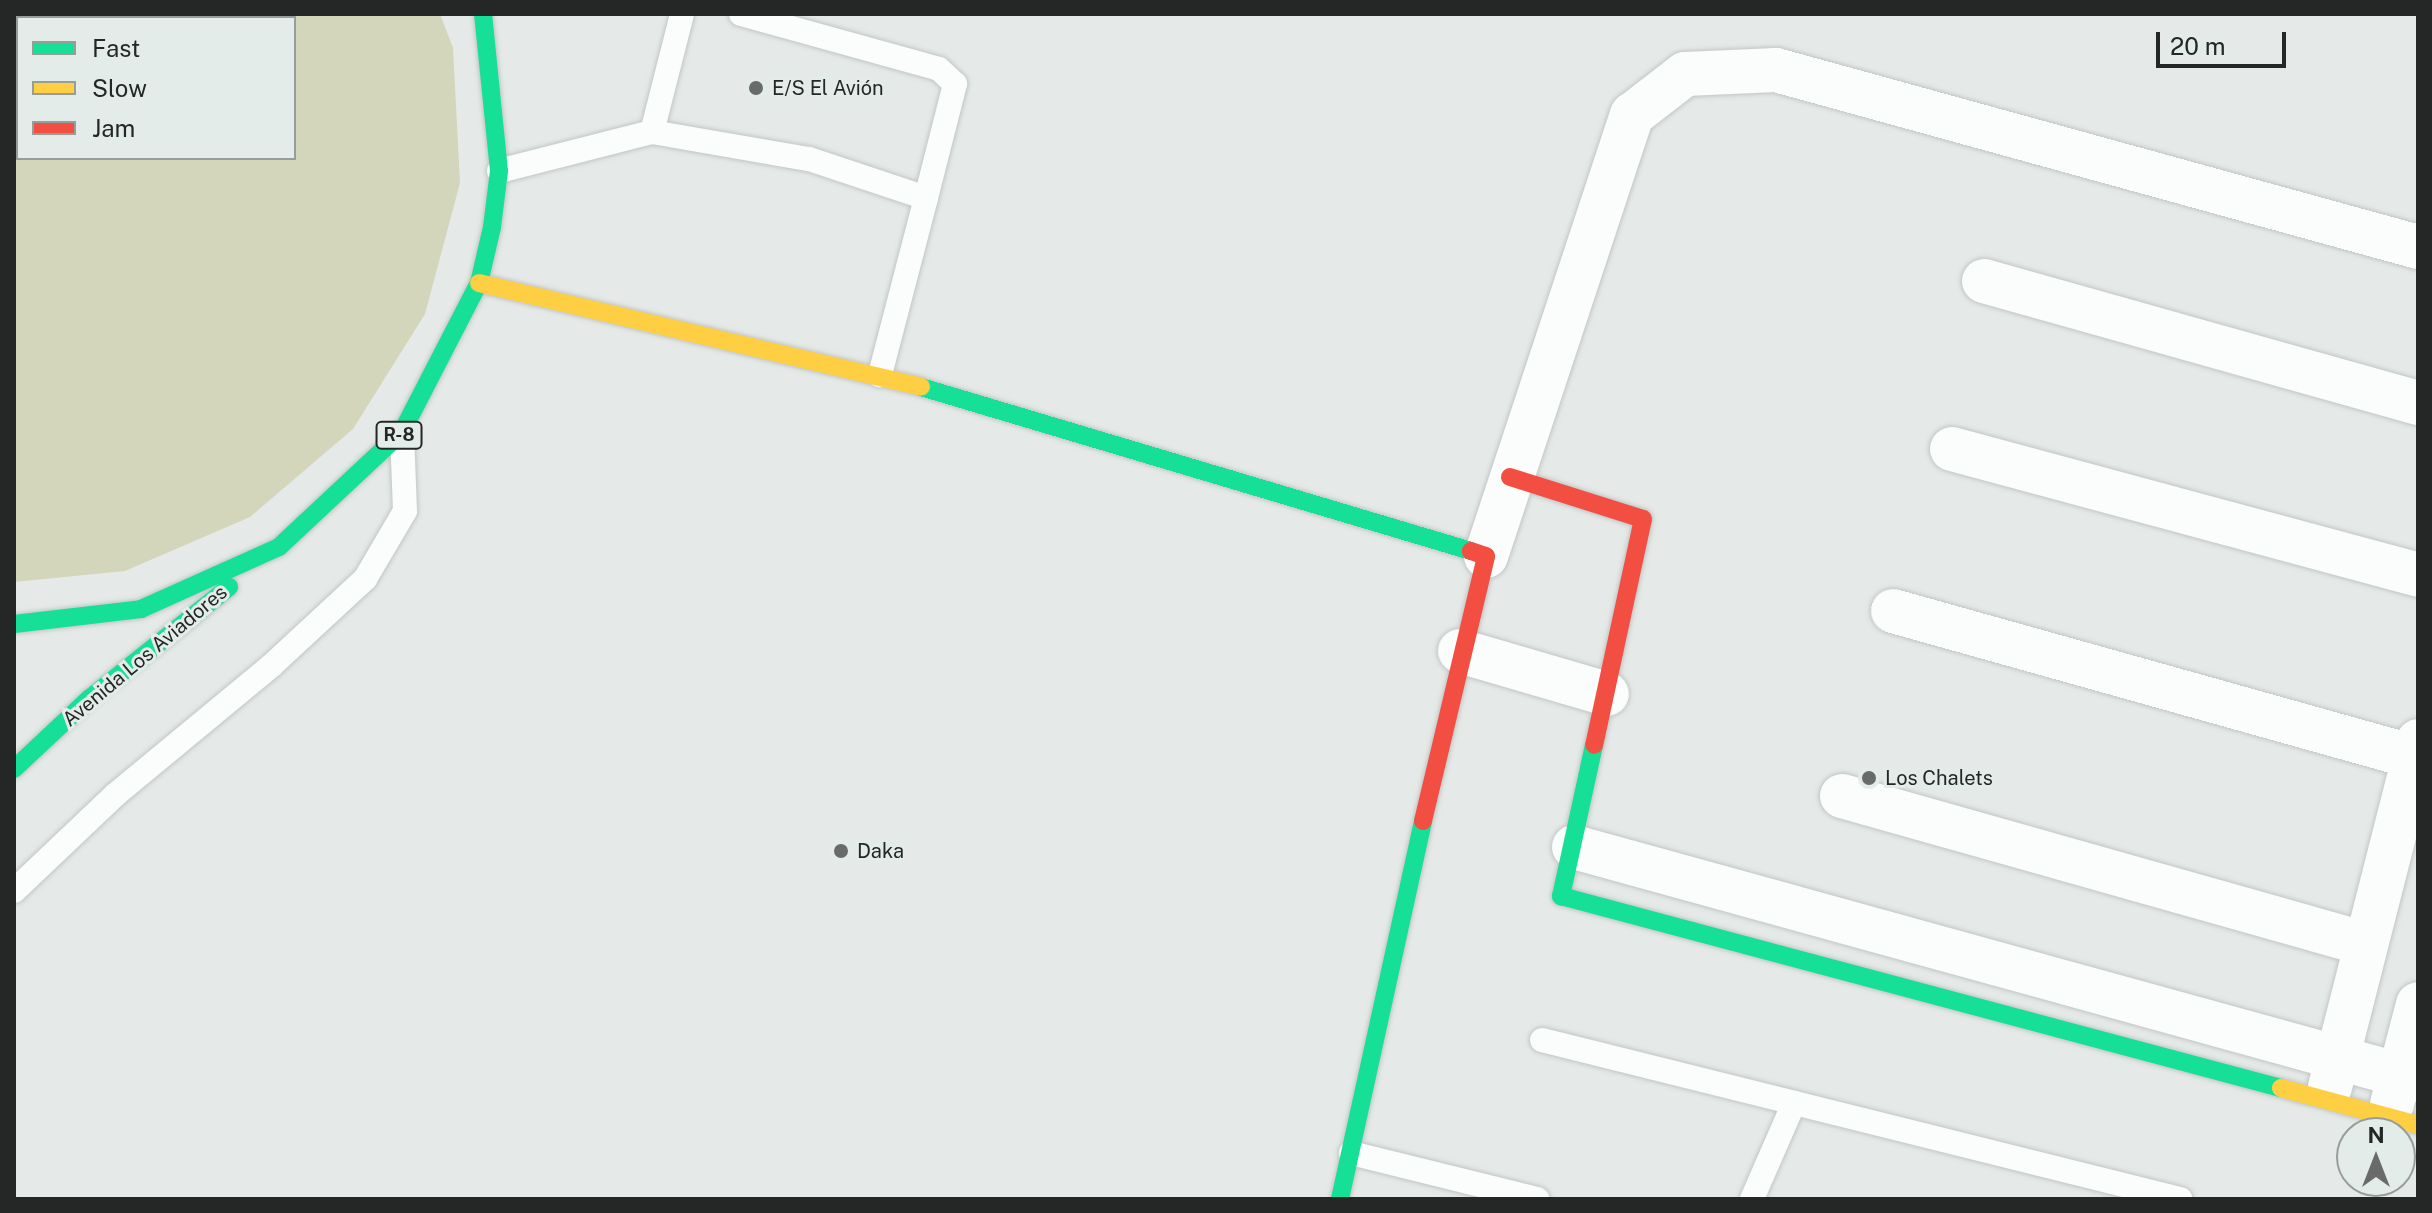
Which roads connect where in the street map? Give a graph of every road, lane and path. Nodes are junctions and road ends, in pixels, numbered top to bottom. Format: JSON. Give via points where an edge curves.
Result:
{"nodes":[{"id":1,"x":483,"y":14,"type":"edge"},
{"id":2,"x":682,"y":14,"type":"edge"},
{"id":3,"x":741,"y":14,"type":"edge"},
{"id":4,"x":652,"y":132,"type":"junction"},
{"id":5,"x":499,"y":171,"type":"junction"},
{"id":6,"x":926,"y":198,"type":"junction"},
{"id":7,"x":2418,"y":247,"type":"edge"},
{"id":8,"x":1984,"y":281,"type":"dead end"},
{"id":9,"x":479,"y":283,"type":"junction"},
{"id":10,"x":880,"y":375,"type":"junction"},
{"id":11,"x":2418,"y":403,"type":"edge"},
{"id":12,"x":402,"y":432,"type":"junction"},
{"id":13,"x":1952,"y":449,"type":"dead end"},
{"id":14,"x":1510,"y":477,"type":"junction"},
{"id":15,"x":279,"y":547,"type":"junction"},
{"id":16,"x":1486,"y":556,"type":"junction"},
{"id":17,"x":2418,"y":575,"type":"edge"},
{"id":18,"x":1893,"y":611,"type":"dead end"},
{"id":19,"x":14,"y":624,"type":"edge"},
{"id":20,"x":1460,"y":651,"type":"junction"},
{"id":21,"x":1607,"y":694,"type":"junction"},
{"id":22,"x":2416,"y":749,"type":"edge"},
{"id":23,"x":14,"y":769,"type":"edge"},
{"id":24,"x":1842,"y":796,"type":"dead end"},
{"id":25,"x":1574,"y":847,"type":"junction"},
{"id":26,"x":1683,"y":877,"type":"junction"},
{"id":27,"x":14,"y":891,"type":"edge"},
{"id":28,"x":1666,"y":924,"type":"junction"},
{"id":29,"x":1853,"y":924,"type":"junction"},
{"id":30,"x":2366,"y":944,"type":"junction"},
{"id":31,"x":1836,"y":969,"type":"junction"},
{"id":32,"x":2418,"y":1004,"type":"edge"},
{"id":33,"x":1542,"y":1040,"type":"dead end"},
{"id":34,"x":2337,"y":1058,"type":"junction"},
{"id":35,"x":2409,"y":1077,"type":"edge"},
{"id":36,"x":2326,"y":1100,"type":"junction"},
{"id":37,"x":1794,"y":1103,"type":"junction"},
{"id":38,"x":2386,"y":1117,"type":"edge"},
{"id":39,"x":2404,"y":1117,"type":"edge"},
{"id":40,"x":1351,"y":1153,"type":"junction"},
{"id":41,"x":1340,"y":1199,"type":"edge"},
{"id":42,"x":1537,"y":1199,"type":"edge"},
{"id":43,"x":1752,"y":1199,"type":"edge"},
{"id":44,"x":2180,"y":1199,"type":"edge"}],
"edges":[{"from":1,"to":5,"type":"street","number":"R-8"},
{"from":2,"to":4,"type":"lane"},
{"from":3,"to":6,"type":"lane","via":[[939,69],[955,84]]},
{"from":4,"to":5,"type":"lane"},
{"from":4,"to":6,"type":"lane","via":[[809,159]]},
{"from":5,"to":9,"type":"street","number":"R-8"},
{"from":6,"to":10,"type":"lane"},
{"from":7,"to":14,"type":"street","via":[[1776,70],[1685,74],[1632,115]]},
{"from":8,"to":11,"type":"street"},
{"from":9,"to":10,"type":"street"},
{"from":9,"to":12,"type":"street","number":"R-8"},
{"from":10,"to":16,"type":"street"},
{"from":12,"to":15,"type":"street","number":"R-8"},
{"from":12,"to":27,"type":"lane","via":[[405,511],[365,579],[272,665],[115,795]]},
{"from":13,"to":17,"type":"street"},
{"from":14,"to":16,"type":"street"},
{"from":14,"to":21,"type":"street","via":[[1643,519]]},
{"from":15,"to":19,"type":"street","number":"R-8","via":[[141,609]]},
{"from":15,"to":23,"type":"street","name":"Avenida Los Aviadores","number":"R-8","via":[[90,698]]},
{"from":16,"to":20,"type":"street"},
{"from":18,"to":22,"type":"street"},
{"from":20,"to":21,"type":"street"},
{"from":20,"to":40,"type":"street"},
{"from":21,"to":25,"type":"street"},
{"from":22,"to":30,"type":"street"},
{"from":24,"to":30,"type":"street"},
{"from":25,"to":26,"type":"street"},
{"from":25,"to":28,"type":"street","via":[[1561,896]]},
{"from":26,"to":28,"type":"street"},
{"from":26,"to":29,"type":"street"},
{"from":28,"to":31,"type":"street"},
{"from":29,"to":31,"type":"street"},
{"from":29,"to":34,"type":"street"},
{"from":30,"to":34,"type":"street"},
{"from":31,"to":36,"type":"street"},
{"from":32,"to":35,"type":"street"},
{"from":33,"to":37,"type":"lane"},
{"from":34,"to":35,"type":"street"},
{"from":34,"to":36,"type":"street"},
{"from":35,"to":39,"type":"street"},
{"from":36,"to":38,"type":"street"},
{"from":37,"to":43,"type":"lane"},
{"from":37,"to":44,"type":"lane"},
{"from":40,"to":41,"type":"street"},
{"from":40,"to":42,"type":"lane"}]}
